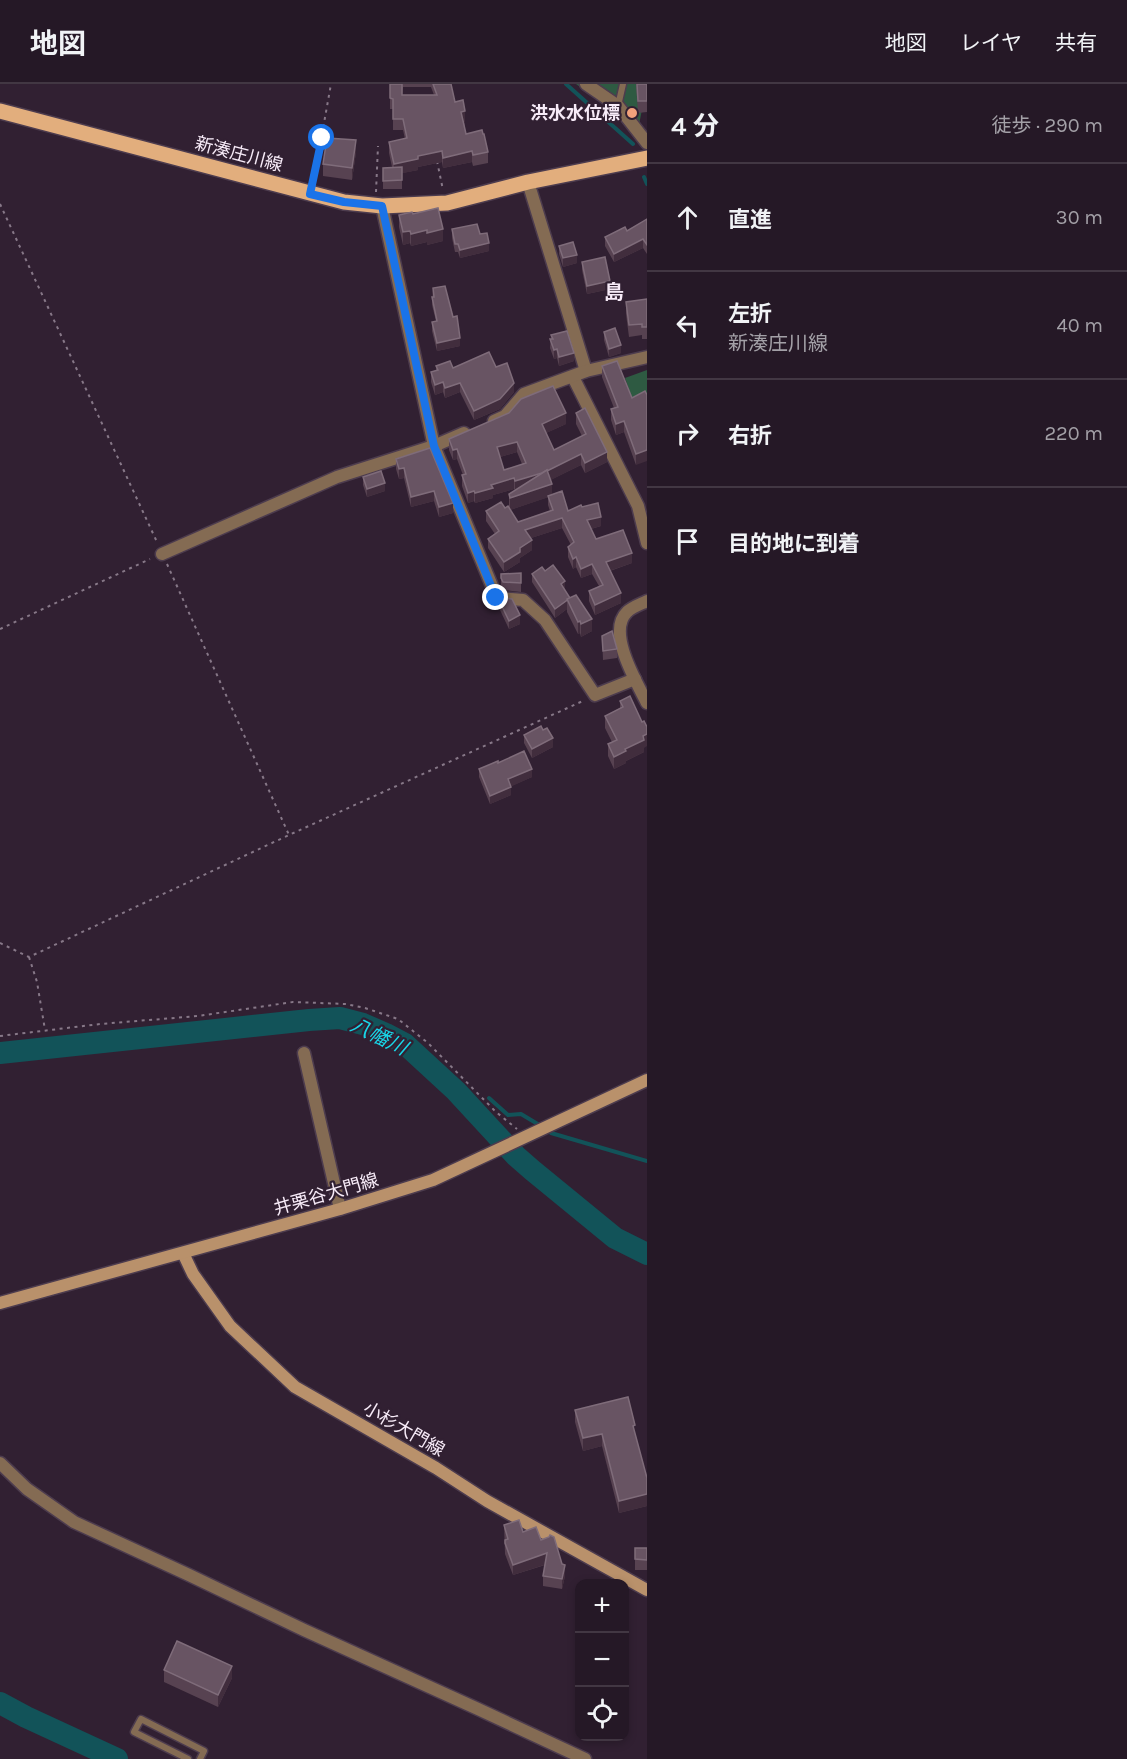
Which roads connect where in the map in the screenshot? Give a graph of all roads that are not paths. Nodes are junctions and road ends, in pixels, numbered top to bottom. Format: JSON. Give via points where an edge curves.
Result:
{"nodes":[{"id":1,"x":586,"y":84,"type":"edge"},
{"id":2,"x":623,"y":84,"type":"edge"},
{"id":3,"x":618,"y":106,"type":"junction"},
{"id":4,"x":0,"y":111,"type":"edge"},
{"id":5,"x":647,"y":143,"type":"edge"},
{"id":6,"x":647,"y":158,"type":"edge"},
{"id":7,"x":528,"y":182,"type":"junction"},
{"id":8,"x":382,"y":206,"type":"junction"},
{"id":9,"x":647,"y":357,"type":"edge"},
{"id":10,"x":586,"y":371,"type":"junction"},
{"id":11,"x":573,"y":377,"type":"junction"},
{"id":12,"x":434,"y":446,"type":"junction"},
{"id":13,"x":642,"y":504,"type":"edge"},
{"id":14,"x":647,"y":543,"type":"edge"},
{"id":15,"x":162,"y":554,"type":"road end"},
{"id":16,"x":647,"y":600,"type":"edge"},
{"id":17,"x":635,"y":679,"type":"junction"},
{"id":18,"x":647,"y":703,"type":"edge"},
{"id":19,"x":304,"y":1053,"type":"dead end"},
{"id":20,"x":647,"y":1080,"type":"edge"},
{"id":21,"x":340,"y":1209,"type":"junction"},
{"id":22,"x":183,"y":1253,"type":"junction"},
{"id":23,"x":0,"y":1303,"type":"edge"},
{"id":24,"x":0,"y":1463,"type":"edge"},
{"id":25,"x":647,"y":1590,"type":"edge"},
{"id":26,"x":188,"y":1759,"type":"edge"},
{"id":27,"x":200,"y":1759,"type":"edge"},
{"id":28,"x":585,"y":1759,"type":"edge"}],
"edges":[{"from":1,"to":3,"type":"street"},
{"from":2,"to":3,"type":"lane"},
{"from":3,"to":5,"type":"street"},
{"from":4,"to":8,"type":"main road","name":"新湊庄川線","via":[[310,194]]},
{"from":6,"to":7,"type":"main road","name":"新湊庄川線"},
{"from":7,"to":8,"type":"main road","name":"新湊庄川線","via":[[447,203]]},
{"from":7,"to":10,"type":"street"},
{"from":8,"to":12,"type":"street"},
{"from":9,"to":10,"type":"street"},
{"from":10,"to":11,"type":"street"},
{"from":11,"to":12,"type":"street","via":[[524,394],[505,416]]},
{"from":11,"to":13,"type":"street"},
{"from":12,"to":15,"type":"street","via":[[337,477]]},
{"from":12,"to":17,"type":"street","via":[[496,598],[523,600],[545,620],[595,695]]},
{"from":13,"to":14,"type":"street"},
{"from":16,"to":17,"type":"street","via":[[625,613],[618,631]]},
{"from":17,"to":18,"type":"street"},
{"from":19,"to":21,"type":"street"},
{"from":20,"to":21,"type":"main road","name":"井栗谷大門線","via":[[433,1180]]},
{"from":21,"to":22,"type":"main road","name":"井栗谷大門線"},
{"from":22,"to":23,"type":"main road","name":"井栗谷大門線"},
{"from":22,"to":25,"type":"main road","name":"小杉大門線","via":[[230,1326],[295,1387]]},
{"from":24,"to":28,"type":"street","via":[[27,1489],[74,1522]]},
{"from":26,"to":27,"type":"lane","via":[[134,1732],[141,1719],[204,1751]]}]}
